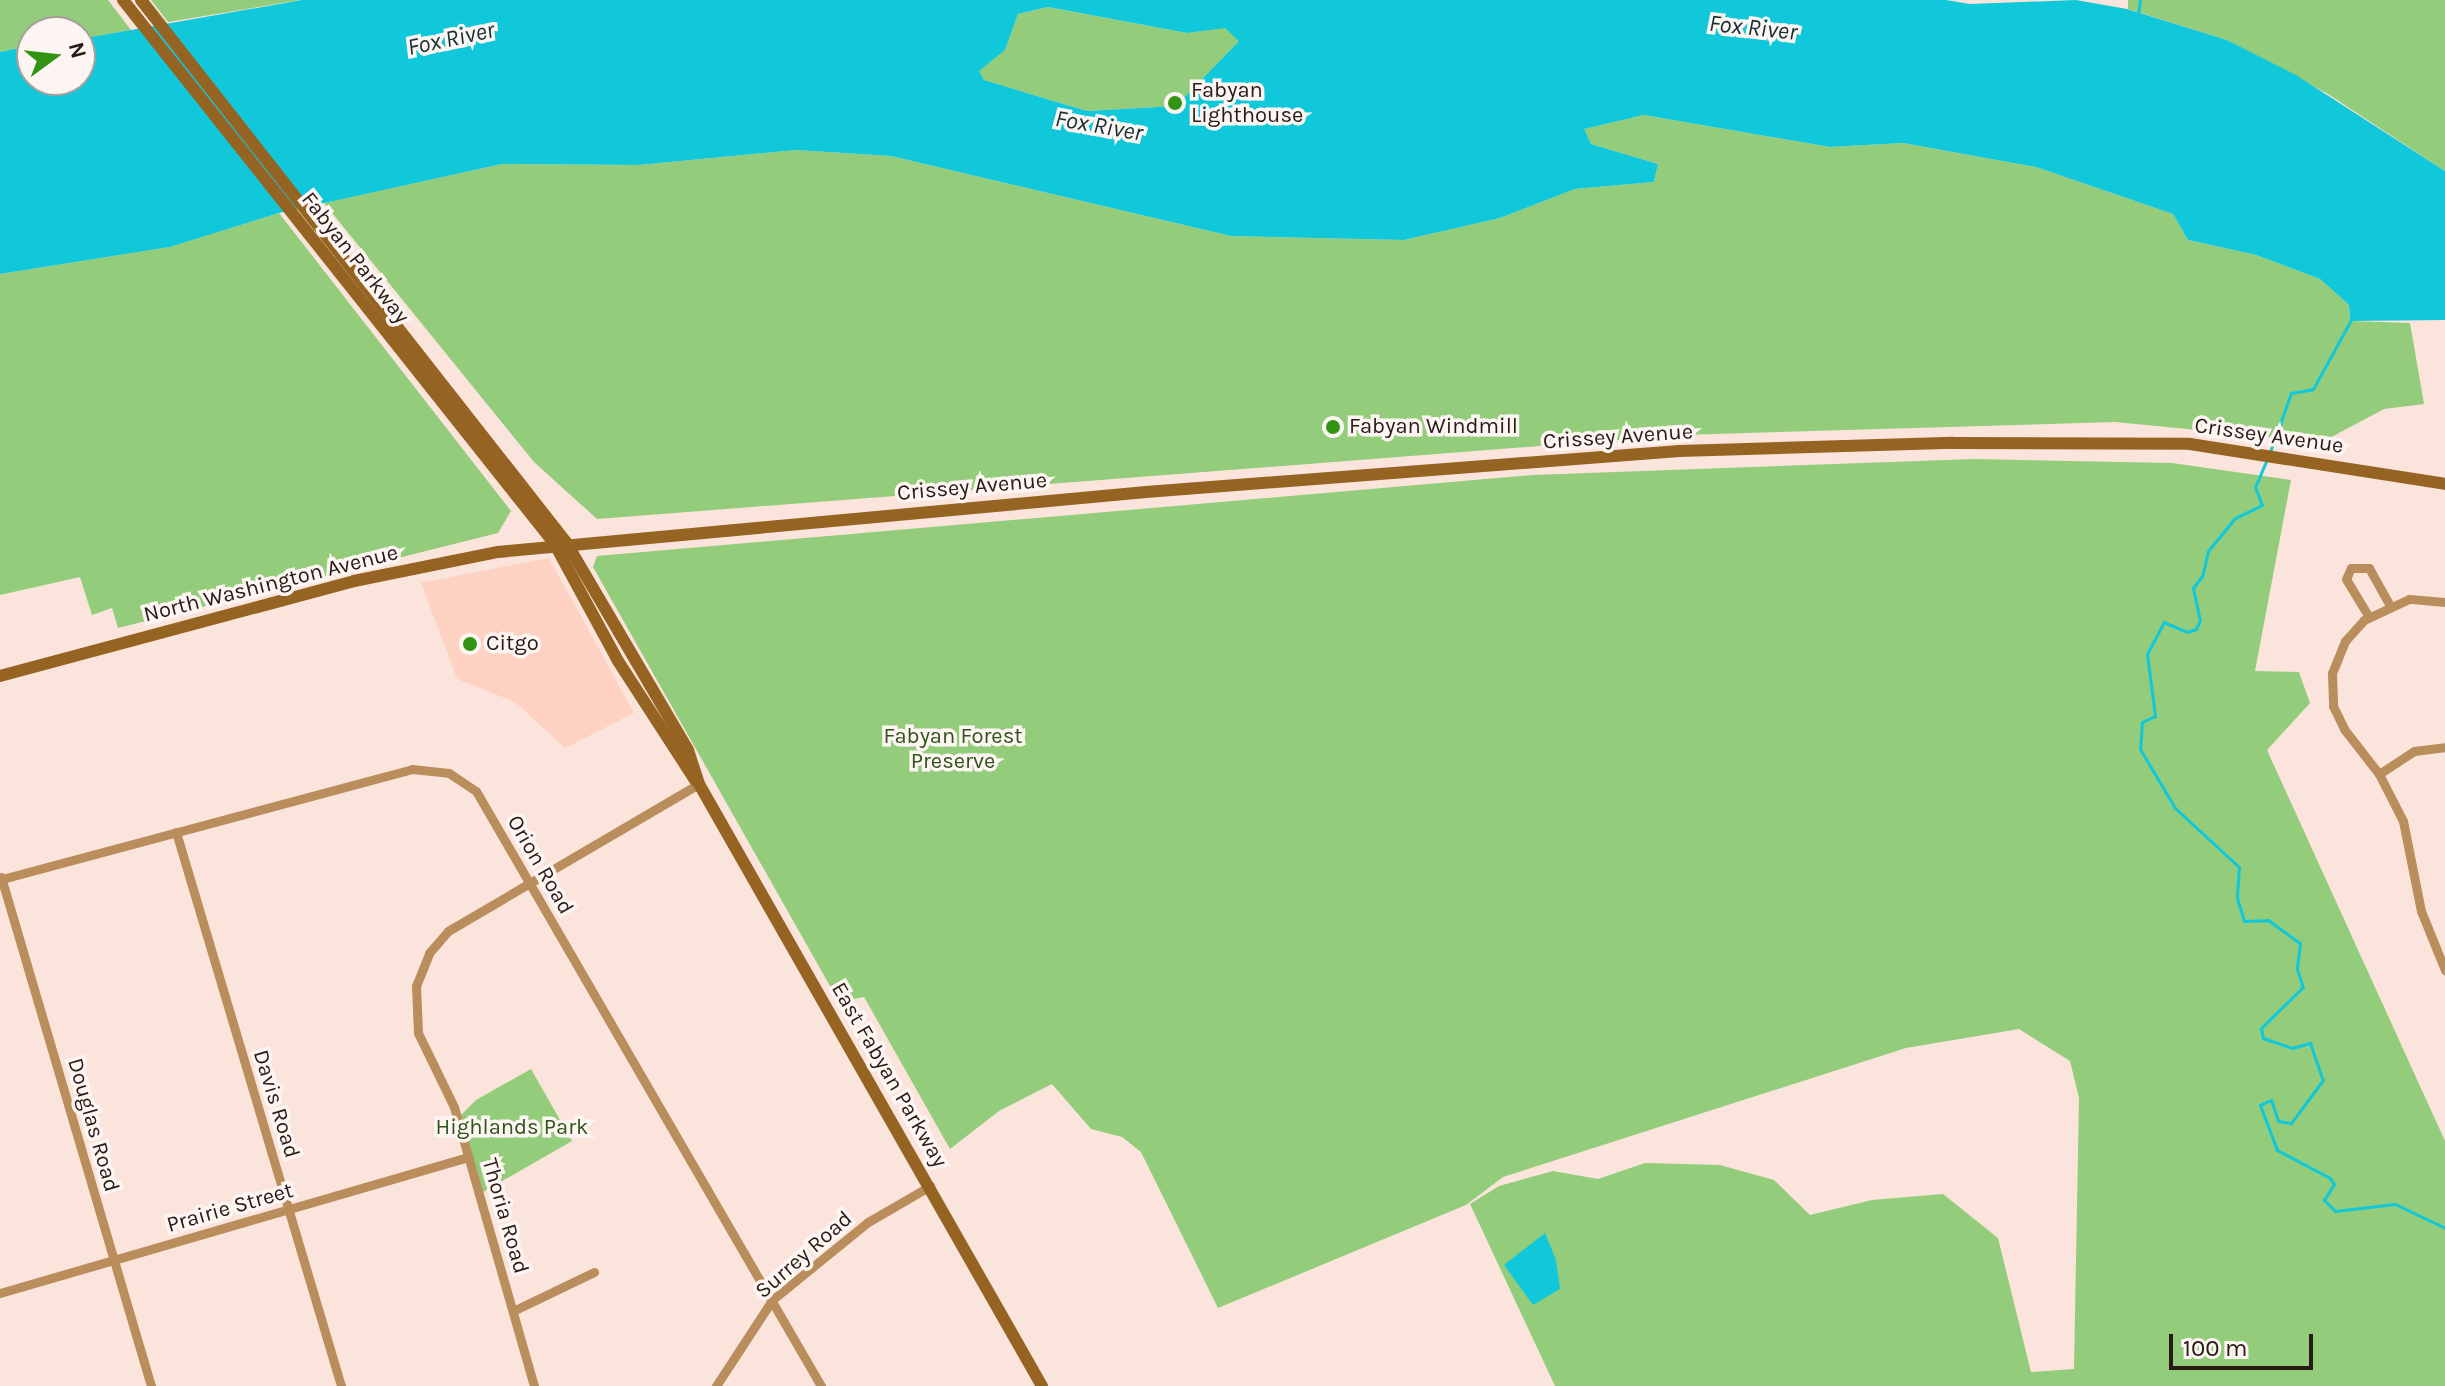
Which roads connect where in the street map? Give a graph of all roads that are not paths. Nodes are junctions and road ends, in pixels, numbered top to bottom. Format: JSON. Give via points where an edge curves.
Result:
{"nodes":[{"id":1,"x":123,"y":0,"type":"edge"},
{"id":2,"x":141,"y":0,"type":"edge"},
{"id":3,"x":458,"y":411,"type":"junction"},
{"id":4,"x":2445,"y":484,"type":"edge"},
{"id":5,"x":560,"y":543,"type":"junction"},
{"id":6,"x":2445,"y":602,"type":"edge"},
{"id":7,"x":2389,"y":604,"type":"junction"},
{"id":8,"x":2369,"y":617,"type":"junction"},
{"id":9,"x":0,"y":676,"type":"edge"},
{"id":10,"x":2445,"y":747,"type":"edge"},
{"id":11,"x":2379,"y":774,"type":"junction"},
{"id":12,"x":699,"y":784,"type":"junction"},
{"id":13,"x":176,"y":832,"type":"junction"},
{"id":14,"x":1,"y":876,"type":"edge"},
{"id":15,"x":529,"y":881,"type":"junction"},
{"id":16,"x":2440,"y":948,"type":"edge"},
{"id":17,"x":2445,"y":970,"type":"edge"},
{"id":18,"x":469,"y":1157,"type":"junction"},
{"id":19,"x":930,"y":1186,"type":"junction"},
{"id":20,"x":288,"y":1210,"type":"junction"},
{"id":21,"x":114,"y":1261,"type":"junction"},
{"id":22,"x":594,"y":1272,"type":"dead end"},
{"id":23,"x":0,"y":1293,"type":"edge"},
{"id":24,"x":772,"y":1300,"type":"junction"},
{"id":25,"x":513,"y":1311,"type":"junction"},
{"id":26,"x":151,"y":1386,"type":"edge"},
{"id":27,"x":341,"y":1386,"type":"edge"},
{"id":28,"x":534,"y":1386,"type":"edge"},
{"id":29,"x":716,"y":1386,"type":"edge"},
{"id":30,"x":821,"y":1386,"type":"edge"},
{"id":31,"x":1042,"y":1386,"type":"edge"}],
"edges":[{"from":1,"to":3,"type":"main road","name":"Fabyan Parkway"},
{"from":2,"to":3,"type":"main road","name":"Fabyan Parkway"},
{"from":3,"to":5,"type":"main road","name":"Fabyan Parkway"},
{"from":4,"to":5,"type":"main road","name":"Crissey Avenue","via":[[2190,444],[1953,443],[1679,451]]},
{"from":5,"to":9,"type":"main road","name":"North Washington Avenue","via":[[354,581]]},
{"from":5,"to":12,"type":"main road","name":"East Fabyan Parkway","via":[[672,751]]},
{"from":6,"to":7,"type":"street","via":[[2409,599]]},
{"from":7,"to":8,"type":"street"},
{"from":7,"to":8,"type":"street","via":[[2369,568],[2351,568],[2346,579]]},
{"from":8,"to":11,"type":"street","via":[[2341,652],[2332,673],[2333,706]]},
{"from":10,"to":11,"type":"street","via":[[2414,751]]},
{"from":11,"to":16,"type":"street","via":[[2403,821]]},
{"from":12,"to":15,"type":"street","name":"Thoria Road"},
{"from":12,"to":19,"type":"main road","name":"East Fabyan Parkway"},
{"from":13,"to":14,"type":"street","name":"Orion Road"},
{"from":13,"to":15,"type":"street","name":"Orion Road","via":[[412,769],[447,771],[476,791]]},
{"from":13,"to":20,"type":"street","name":"Davis Road"},
{"from":14,"to":21,"type":"street","name":"Douglas Road"},
{"from":15,"to":18,"type":"street","name":"Thoria Road","via":[[448,931],[429,953],[416,986],[418,1033],[454,1107]]},
{"from":15,"to":24,"type":"street","name":"Orion Road"},
{"from":16,"to":17,"type":"street"},
{"from":18,"to":20,"type":"street","name":"Prairie Street"},
{"from":18,"to":25,"type":"street","name":"Thoria Road"},
{"from":19,"to":24,"type":"street","name":"Surrey Road","via":[[868,1222]]},
{"from":19,"to":31,"type":"main road","name":"East Fabyan Parkway"},
{"from":20,"to":21,"type":"street","name":"Prairie Street"},
{"from":20,"to":27,"type":"street","name":"Davis Road"},
{"from":21,"to":23,"type":"street","name":"Prairie Street"},
{"from":21,"to":26,"type":"street","name":"Douglas Road"},
{"from":22,"to":25,"type":"street"},
{"from":24,"to":29,"type":"street","name":"Surrey Road"},
{"from":24,"to":30,"type":"street","name":"Orion Road"},
{"from":25,"to":28,"type":"street","name":"Thoria Road"}]}
